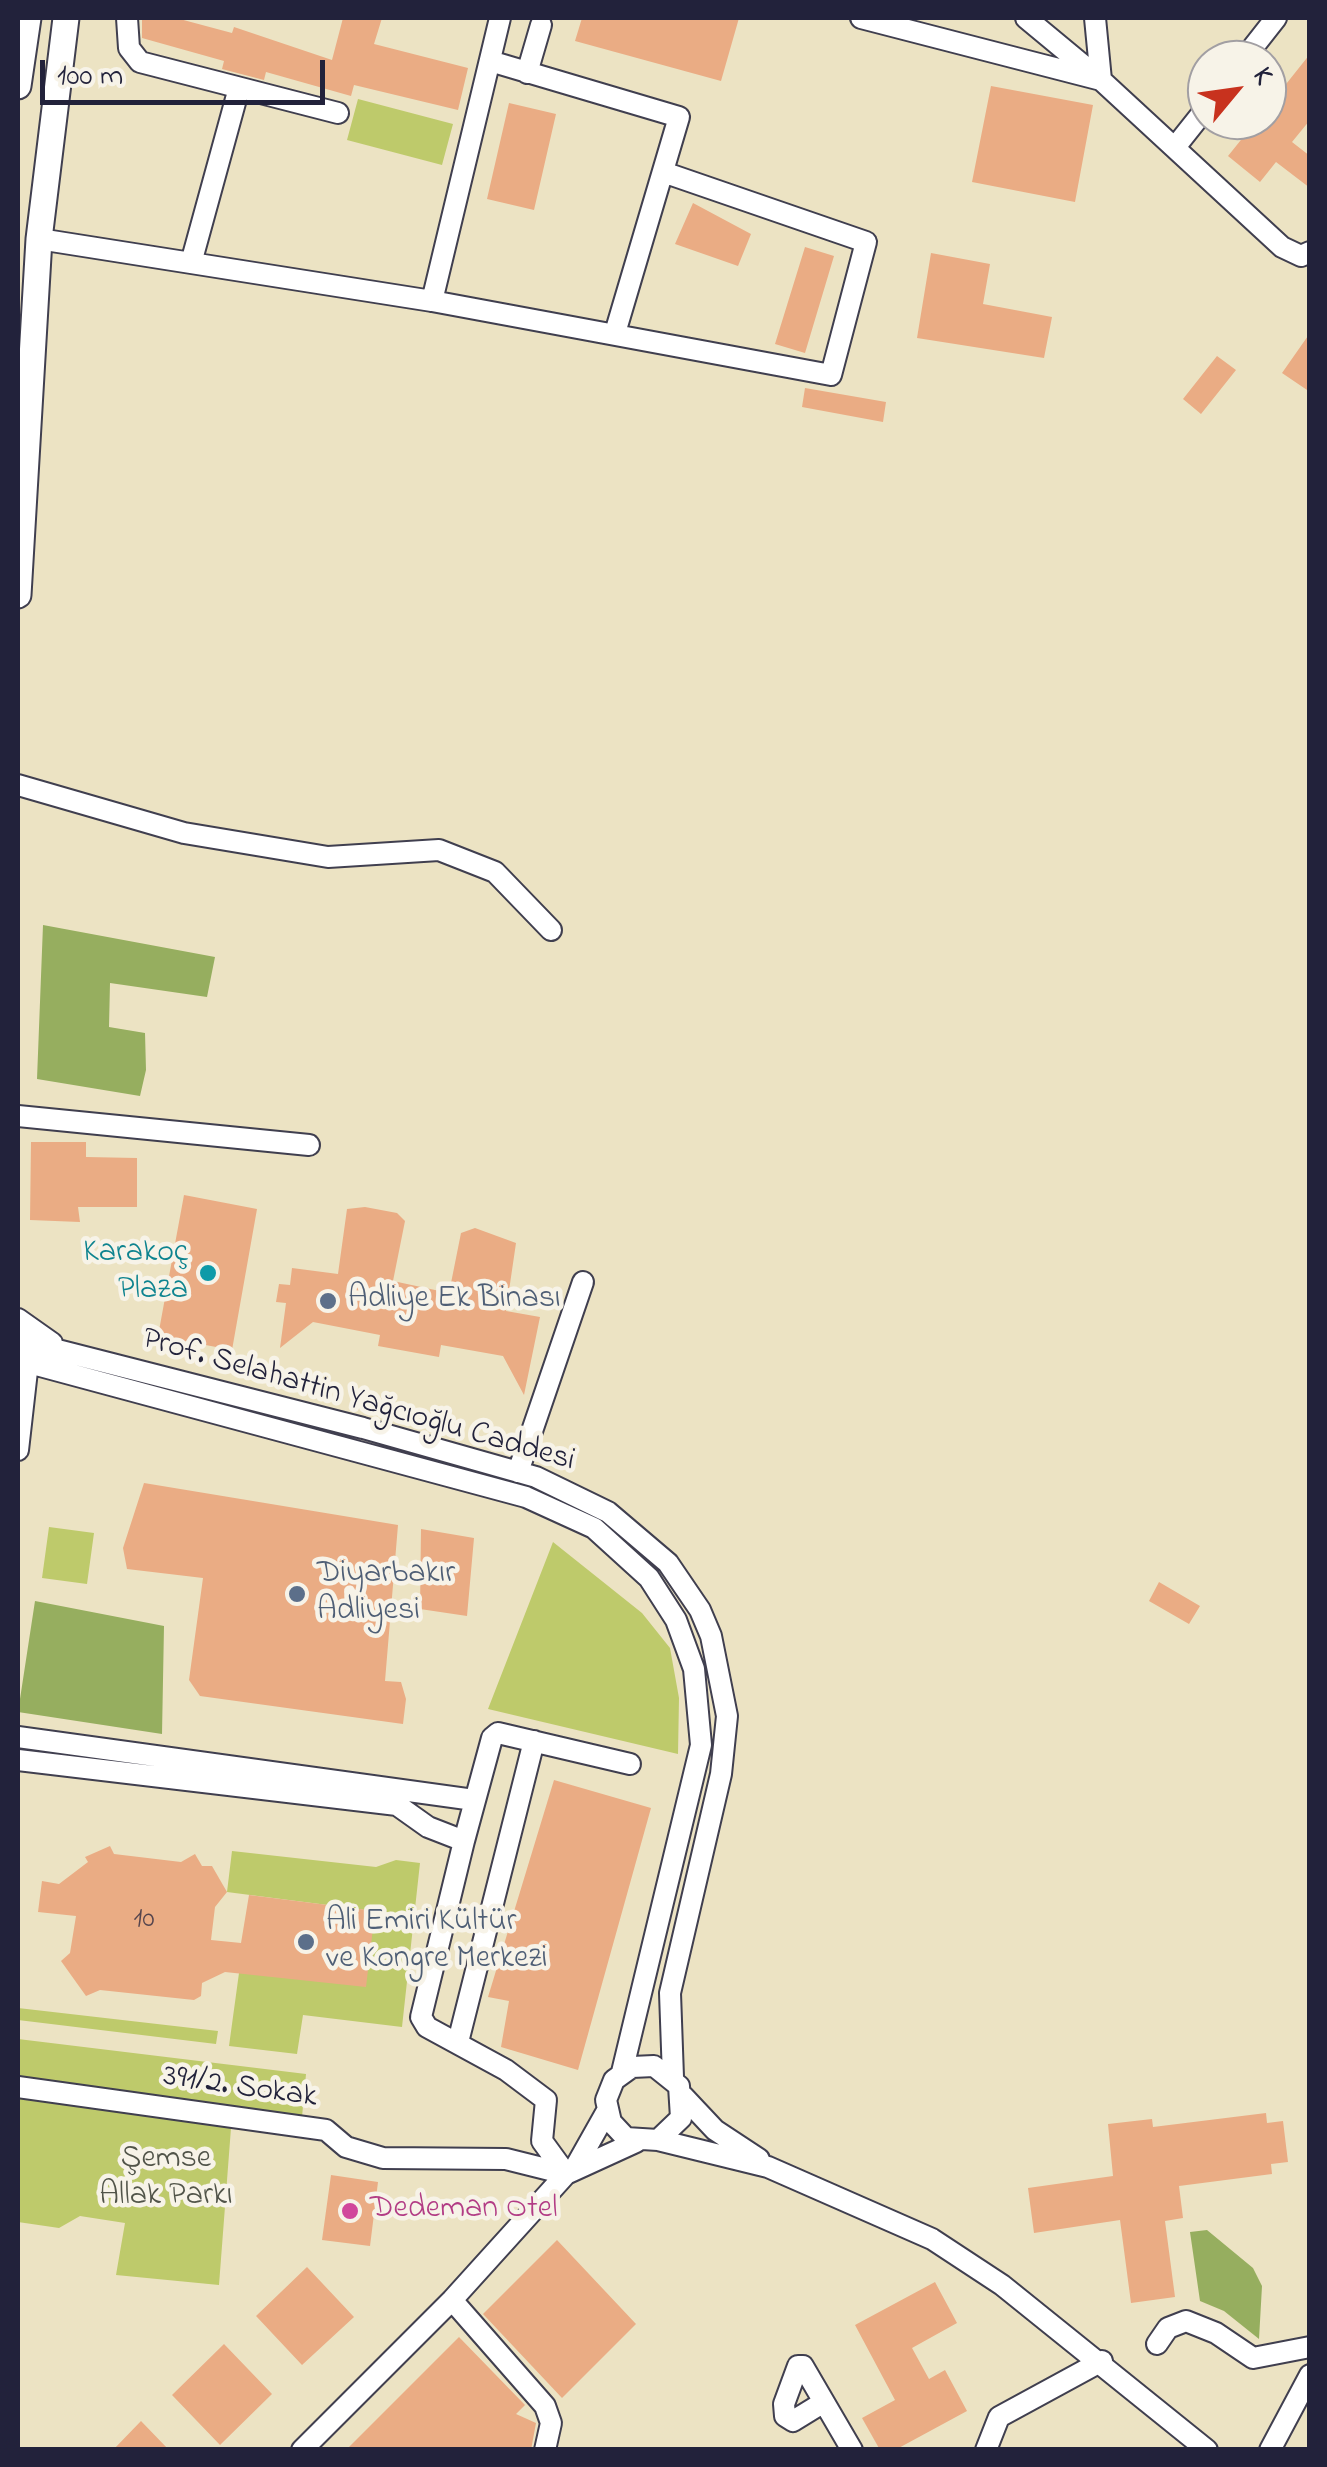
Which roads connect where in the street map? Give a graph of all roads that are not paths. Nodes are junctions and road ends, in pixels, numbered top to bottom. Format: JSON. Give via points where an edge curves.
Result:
{"nodes":[{"id":1,"x":28,"y":18,"type":"edge"},
{"id":2,"x":66,"y":18,"type":"edge"},
{"id":3,"x":128,"y":18,"type":"edge"},
{"id":4,"x":500,"y":18,"type":"edge"},
{"id":5,"x":861,"y":18,"type":"edge"},
{"id":6,"x":1026,"y":18,"type":"edge"},
{"id":7,"x":1095,"y":18,"type":"edge"},
{"id":8,"x":1276,"y":18,"type":"edge"},
{"id":9,"x":541,"y":25,"type":"dead end"},
{"id":10,"x":1259,"y":40,"type":"edge"},
{"id":11,"x":490,"y":61,"type":"junction"},
{"id":12,"x":527,"y":72,"type":"junction"},
{"id":13,"x":1101,"y":80,"type":"junction"},
{"id":14,"x":18,"y":86,"type":"edge"},
{"id":15,"x":238,"y":88,"type":"junction"},
{"id":16,"x":338,"y":113,"type":"dead end"},
{"id":17,"x":1187,"y":132,"type":"edge"},
{"id":18,"x":1176,"y":146,"type":"junction"},
{"id":19,"x":663,"y":172,"type":"junction"},
{"id":20,"x":39,"y":240,"type":"junction"},
{"id":21,"x":1310,"y":252,"type":"edge"},
{"id":22,"x":191,"y":264,"type":"junction"},
{"id":23,"x":432,"y":300,"type":"junction"},
{"id":24,"x":615,"y":333,"type":"junction"},
{"id":25,"x":18,"y":595,"type":"edge"},
{"id":26,"x":18,"y":785,"type":"edge"},
{"id":27,"x":551,"y":930,"type":"dead end"},
{"id":28,"x":18,"y":1116,"type":"edge"},
{"id":29,"x":309,"y":1144,"type":"dead end"},
{"id":30,"x":583,"y":1282,"type":"dead end"},
{"id":31,"x":18,"y":1319,"type":"edge"},
{"id":32,"x":18,"y":1340,"type":"edge"},
{"id":33,"x":71,"y":1353,"type":"junction"},
{"id":34,"x":23,"y":1361,"type":"edge"},
{"id":35,"x":18,"y":1450,"type":"edge"},
{"id":36,"x":518,"y":1472,"type":"junction"},
{"id":37,"x":18,"y":1737,"type":"edge"},
{"id":38,"x":534,"y":1741,"type":"junction"},
{"id":39,"x":18,"y":1760,"type":"edge"},
{"id":40,"x":630,"y":1764,"type":"dead end"},
{"id":41,"x":474,"y":1800,"type":"junction"},
{"id":42,"x":464,"y":1841,"type":"junction"},
{"id":43,"x":458,"y":2042,"type":"junction"},
{"id":44,"x":622,"y":2072,"type":"junction"},
{"id":45,"x":673,"y":2076,"type":"junction"},
{"id":46,"x":18,"y":2086,"type":"edge"},
{"id":47,"x":683,"y":2096,"type":"junction"},
{"id":48,"x":607,"y":2111,"type":"junction"},
{"id":49,"x":658,"y":2140,"type":"junction"},
{"id":50,"x":636,"y":2142,"type":"junction"},
{"id":51,"x":768,"y":2168,"type":"junction"},
{"id":52,"x":571,"y":2171,"type":"junction"},
{"id":53,"x":452,"y":2300,"type":"junction"},
{"id":54,"x":1157,"y":2344,"type":"dead end"},
{"id":55,"x":1310,"y":2347,"type":"edge"},
{"id":56,"x":1102,"y":2361,"type":"junction"},
{"id":57,"x":1310,"y":2375,"type":"edge"},
{"id":58,"x":824,"y":2402,"type":"dead end"},
{"id":59,"x":302,"y":2450,"type":"edge"},
{"id":60,"x":545,"y":2450,"type":"edge"},
{"id":61,"x":852,"y":2450,"type":"edge"},
{"id":62,"x":986,"y":2450,"type":"edge"},
{"id":63,"x":1207,"y":2450,"type":"edge"},
{"id":64,"x":1270,"y":2450,"type":"edge"}],
"edges":[{"from":1,"to":14,"type":"main road"},
{"from":2,"to":20,"type":"main road"},
{"from":3,"to":15,"type":"street","via":[[129,48],[140,62]]},
{"from":4,"to":11,"type":"street"},
{"from":5,"to":13,"type":"street"},
{"from":6,"to":13,"type":"street"},
{"from":7,"to":13,"type":"street"},
{"from":8,"to":10,"type":"street"},
{"from":9,"to":12,"type":"street"},
{"from":11,"to":12,"type":"street"},
{"from":11,"to":23,"type":"street"},
{"from":12,"to":19,"type":"street","via":[[679,117]]},
{"from":13,"to":18,"type":"street"},
{"from":15,"to":16,"type":"street"},
{"from":15,"to":22,"type":"street"},
{"from":17,"to":18,"type":"street"},
{"from":18,"to":21,"type":"street","via":[[1282,247],[1301,256]]},
{"from":19,"to":24,"type":"street"},
{"from":19,"to":24,"type":"street","via":[[866,242],[831,375]]},
{"from":20,"to":22,"type":"street"},
{"from":20,"to":25,"type":"main road"},
{"from":22,"to":23,"type":"street"},
{"from":23,"to":24,"type":"street"},
{"from":26,"to":27,"type":"street","via":[[184,832],[328,857],[439,850],[494,872]]},
{"from":28,"to":29,"type":"street"},
{"from":30,"to":36,"type":"street"},
{"from":31,"to":33,"type":"street"},
{"from":32,"to":33,"type":"street","name":"Prof. Selahattin Yağcıoğlu Caddesi"},
{"from":33,"to":36,"type":"street","name":"Prof. Selahattin Yağcıoğlu Caddesi"},
{"from":34,"to":35,"type":"street"},
{"from":34,"to":44,"type":"street","name":"Prof. Selahattin Yağcıoğlu Caddesi","via":[[526,1497],[594,1528],[649,1578],[676,1620],[694,1668],[701,1745]]},
{"from":36,"to":45,"type":"street","name":"Prof. Selahattin Yağcıoğlu Caddesi","via":[[584,1498],[648,1544],[692,1596],[720,1662],[726,1749],[670,1994]]},
{"from":37,"to":41,"type":"street"},
{"from":38,"to":40,"type":"street"},
{"from":38,"to":41,"type":"street","via":[[498,1733],[492,1738]]},
{"from":38,"to":43,"type":"street"},
{"from":39,"to":42,"type":"street","via":[[398,1805]]},
{"from":41,"to":42,"type":"street"},
{"from":42,"to":43,"type":"street","via":[[421,2008],[426,2027]]},
{"from":43,"to":52,"type":"street","via":[[546,2100],[542,2141]]},
{"from":44,"to":45,"type":"street","via":[[643,2065]]},
{"from":44,"to":48,"type":"street","via":[[609,2090]]},
{"from":45,"to":47,"type":"street"},
{"from":46,"to":52,"type":"street","name":"391/2. Sokak","via":[[326,2130],[346,2147],[383,2158],[506,2159]]},
{"from":47,"to":49,"type":"street","via":[[676,2128]]},
{"from":47,"to":51,"type":"street","via":[[715,2130]]},
{"from":48,"to":50,"type":"street","via":[[617,2131]]},
{"from":48,"to":52,"type":"street"},
{"from":49,"to":50,"type":"street"},
{"from":49,"to":51,"type":"street"},
{"from":50,"to":52,"type":"street"},
{"from":51,"to":56,"type":"street","via":[[932,2240]]},
{"from":52,"to":53,"type":"street"},
{"from":53,"to":59,"type":"street"},
{"from":53,"to":60,"type":"street","via":[[544,2406],[551,2423]]},
{"from":54,"to":55,"type":"street","via":[[1168,2328],[1186,2321],[1253,2358]]},
{"from":56,"to":62,"type":"street","via":[[999,2417]]},
{"from":56,"to":63,"type":"street"},
{"from":57,"to":64,"type":"street"},
{"from":58,"to":61,"type":"street"}]}
